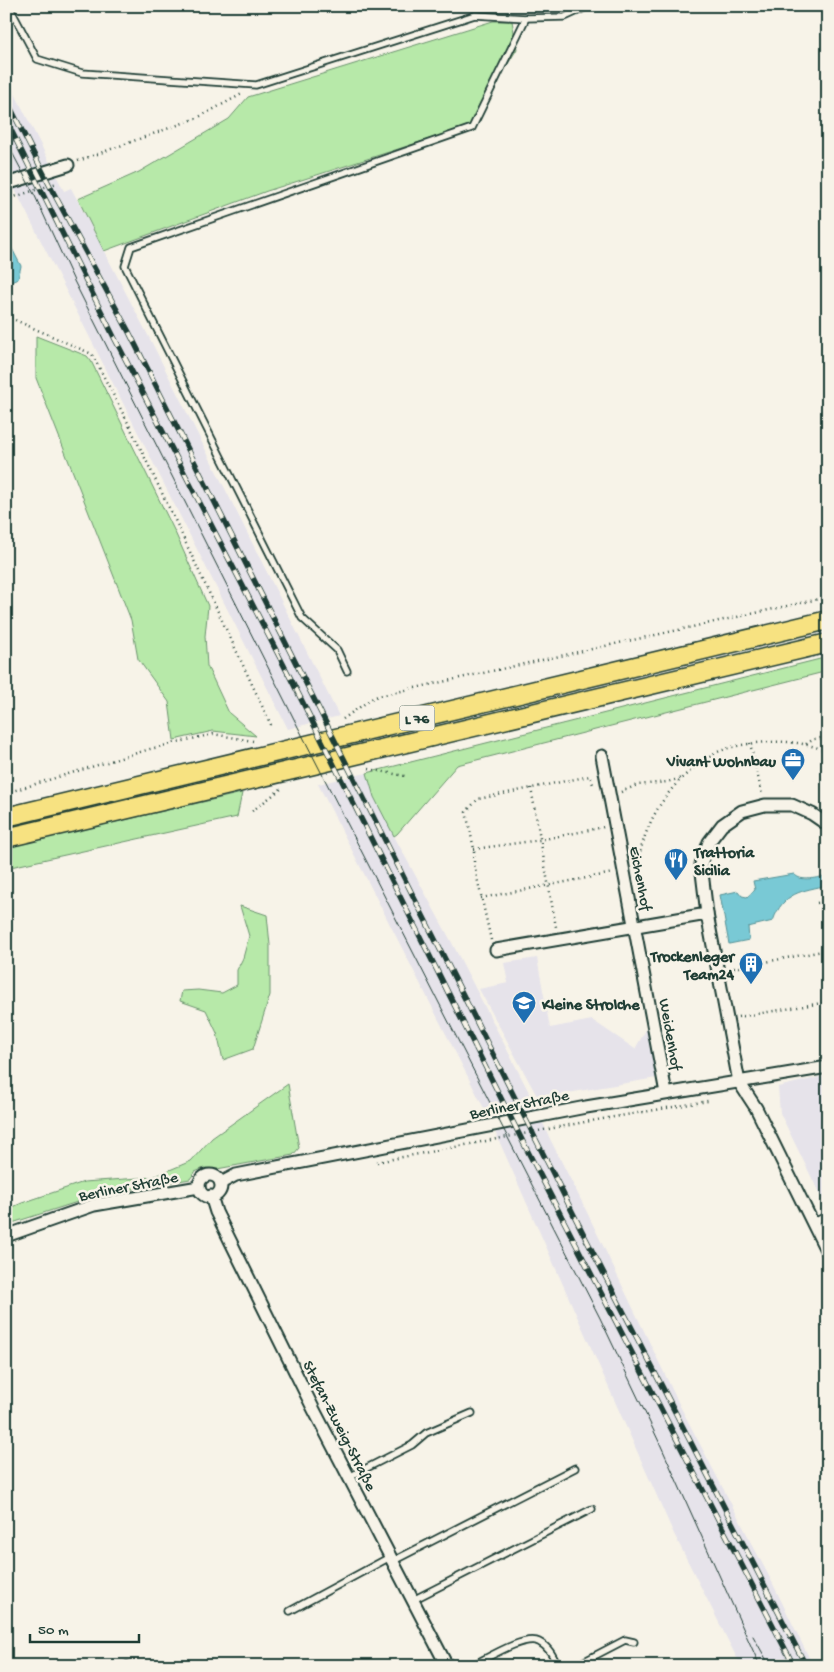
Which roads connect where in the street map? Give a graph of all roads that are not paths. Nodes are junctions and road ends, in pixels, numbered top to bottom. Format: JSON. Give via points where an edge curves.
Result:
{"nodes":[{"id":1,"x":9,"y":6,"type":"edge"},
{"id":2,"x":589,"y":6,"type":"edge"},
{"id":3,"x":526,"y":18,"type":"junction"},
{"id":4,"x":68,"y":165,"type":"road end"},
{"id":5,"x":6,"y":184,"type":"edge"},
{"id":6,"x":828,"y":620,"type":"edge"},
{"id":7,"x":828,"y":643,"type":"edge"},
{"id":8,"x":347,"y":671,"type":"dead end"},
{"id":9,"x":602,"y":756,"type":"dead end"},
{"id":10,"x":6,"y":817,"type":"edge"},
{"id":11,"x":828,"y":825,"type":"edge"},
{"id":12,"x":6,"y":838,"type":"edge"},
{"id":13,"x":706,"y":914,"type":"junction"},
{"id":14,"x":635,"y":926,"type":"junction"},
{"id":15,"x":496,"y":950,"type":"road end"},
{"id":16,"x":828,"y":1067,"type":"edge"},
{"id":17,"x":740,"y":1082,"type":"junction"},
{"id":18,"x":666,"y":1093,"type":"junction"},
{"id":19,"x":220,"y":1183,"type":"junction"},
{"id":20,"x":200,"y":1187,"type":"junction"},
{"id":21,"x":211,"y":1196,"type":"junction"},
{"id":22,"x":828,"y":1215,"type":"edge"},
{"id":23,"x":812,"y":1223,"type":"junction"},
{"id":24,"x":6,"y":1236,"type":"edge"},
{"id":25,"x":828,"y":1254,"type":"edge"},
{"id":26,"x":472,"y":1413,"type":"dead end"},
{"id":27,"x":575,"y":1468,"type":"dead end"},
{"id":28,"x":349,"y":1477,"type":"junction"},
{"id":29,"x":592,"y":1509,"type":"dead end"},
{"id":30,"x":392,"y":1559,"type":"junction"},
{"id":31,"x":413,"y":1600,"type":"junction"},
{"id":32,"x":290,"y":1611,"type":"dead end"},
{"id":33,"x":634,"y":1642,"type":"dead end"},
{"id":34,"x":447,"y":1666,"type":"edge"},
{"id":35,"x":471,"y":1666,"type":"edge"},
{"id":36,"x":558,"y":1666,"type":"edge"},
{"id":37,"x":575,"y":1666,"type":"edge"}],
"edges":[{"from":1,"to":3,"type":"lane","via":[[37,59],[82,73],[256,86],[476,15]]},
{"from":2,"to":3,"type":"lane","via":[[565,17]]},
{"from":3,"to":8,"type":"lane","via":[[472,128],[131,248],[125,266],[302,618],[337,650]]},
{"from":4,"to":5,"type":"street"},
{"from":6,"to":10,"type":"main road","number":"L 76"},
{"from":7,"to":12,"type":"main road","number":"L 76"},
{"from":9,"to":14,"type":"street","name":"Eichenhof"},
{"from":11,"to":13,"type":"street","via":[[792,805],[765,805],[742,811],[722,825],[709,842],[701,864]]},
{"from":13,"to":14,"type":"street"},
{"from":13,"to":17,"type":"street"},
{"from":14,"to":15,"type":"street","name":"Eichenhof"},
{"from":14,"to":18,"type":"street","name":"Weidenhof"},
{"from":16,"to":17,"type":"street","name":"Berliner Straße"},
{"from":17,"to":18,"type":"street","name":"Berliner Straße"},
{"from":17,"to":23,"type":"street"},
{"from":18,"to":19,"type":"street","name":"Berliner Straße","via":[[236,1175]]},
{"from":19,"to":20,"type":"street","name":"Berliner Straße","via":[[215,1176],[207,1175],[200,1181]]},
{"from":19,"to":21,"type":"street","via":[[218,1192]]},
{"from":20,"to":21,"type":"street","name":"Berliner Straße","via":[[203,1194]]},
{"from":20,"to":24,"type":"street","name":"Berliner Straße","via":[[94,1204]]},
{"from":21,"to":28,"type":"street","name":"Stefan-Zweig-Straße","via":[[216,1212]]},
{"from":22,"to":23,"type":"lane"},
{"from":23,"to":25,"type":"street"},
{"from":26,"to":28,"type":"lane","via":[[426,1433],[412,1445]]},
{"from":27,"to":30,"type":"lane"},
{"from":28,"to":30,"type":"street","name":"Stefan-Zweig-Straße"},
{"from":29,"to":31,"type":"lane"},
{"from":30,"to":31,"type":"street","name":"Stefan-Zweig-Straße"},
{"from":30,"to":32,"type":"lane"},
{"from":31,"to":34,"type":"street","name":"Stefan-Zweig-Straße"},
{"from":33,"to":37,"type":"lane","via":[[625,1640]]},
{"from":35,"to":36,"type":"lane","via":[[529,1640],[538,1641],[549,1649]]}]}
